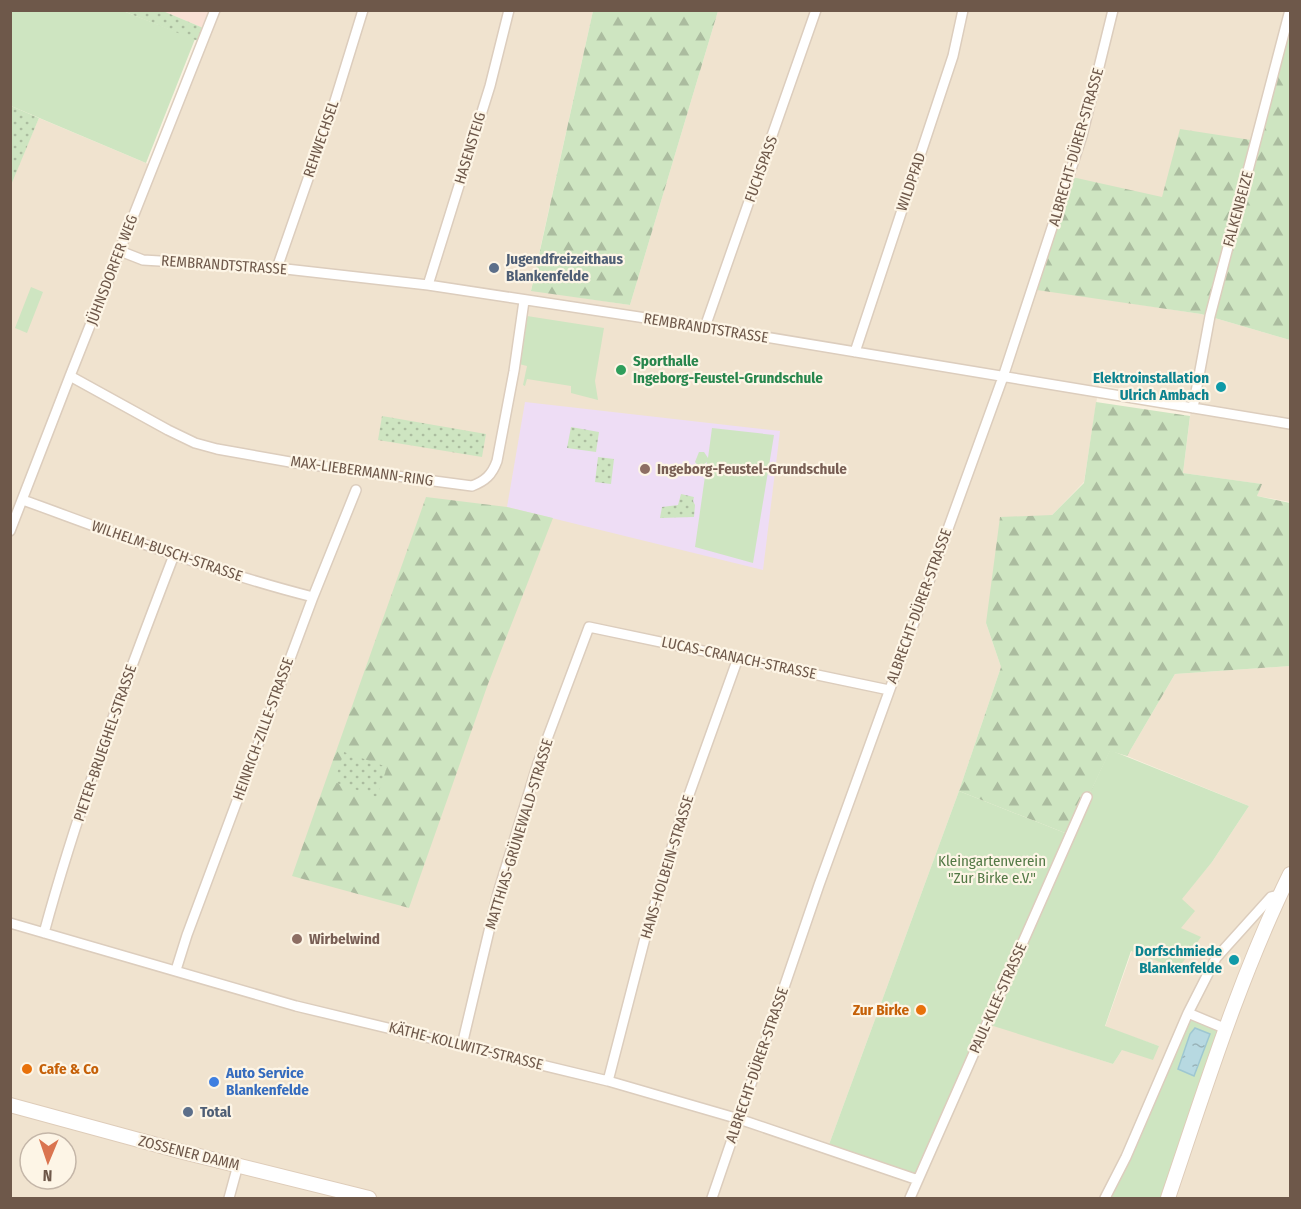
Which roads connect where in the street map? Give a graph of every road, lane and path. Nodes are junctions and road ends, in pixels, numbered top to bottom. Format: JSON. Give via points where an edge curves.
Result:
{"nodes":[{"id":1,"x":215,"y":10,"type":"edge"},
{"id":2,"x":363,"y":10,"type":"edge"},
{"id":3,"x":509,"y":10,"type":"edge"},
{"id":4,"x":816,"y":10,"type":"edge"},
{"id":5,"x":963,"y":10,"type":"edge"},
{"id":6,"x":1113,"y":10,"type":"edge"},
{"id":7,"x":1290,"y":10,"type":"edge"},
{"id":8,"x":120,"y":251,"type":"junction"},
{"id":9,"x":277,"y":268,"type":"junction"},
{"id":10,"x":428,"y":285,"type":"junction"},
{"id":11,"x":524,"y":301,"type":"junction"},
{"id":12,"x":705,"y":327,"type":"junction"},
{"id":13,"x":855,"y":352,"type":"junction"},
{"id":14,"x":69,"y":376,"type":"junction"},
{"id":15,"x":1003,"y":377,"type":"junction"},
{"id":16,"x":1192,"y":408,"type":"junction"},
{"id":17,"x":1290,"y":424,"type":"edge"},
{"id":18,"x":356,"y":490,"type":"dead end"},
{"id":19,"x":23,"y":500,"type":"junction"},
{"id":20,"x":10,"y":531,"type":"edge"},
{"id":21,"x":174,"y":555,"type":"junction"},
{"id":22,"x":313,"y":597,"type":"junction"},
{"id":23,"x":589,"y":627,"type":"joint"},
{"id":24,"x":738,"y":658,"type":"junction"},
{"id":25,"x":889,"y":690,"type":"junction"},
{"id":26,"x":1087,"y":797,"type":"dead end"},
{"id":27,"x":1290,"y":874,"type":"edge"},
{"id":28,"x":1280,"y":895,"type":"junction"},
{"id":29,"x":10,"y":923,"type":"edge"},
{"id":30,"x":44,"y":933,"type":"junction"},
{"id":31,"x":176,"y":970,"type":"junction"},
{"id":32,"x":1188,"y":1013,"type":"junction"},
{"id":33,"x":1224,"y":1028,"type":"junction"},
{"id":34,"x":462,"y":1045,"type":"junction"},
{"id":35,"x":608,"y":1081,"type":"junction"},
{"id":36,"x":10,"y":1105,"type":"edge"},
{"id":37,"x":739,"y":1119,"type":"junction"},
{"id":38,"x":238,"y":1166,"type":"junction"},
{"id":39,"x":918,"y":1180,"type":"junction"},
{"id":40,"x":229,"y":1198,"type":"edge"},
{"id":41,"x":369,"y":1198,"type":"edge"},
{"id":42,"x":712,"y":1198,"type":"edge"},
{"id":43,"x":910,"y":1198,"type":"edge"},
{"id":44,"x":1105,"y":1198,"type":"edge"},
{"id":45,"x":1168,"y":1198,"type":"edge"}],
"edges":[{"from":1,"to":8,"type":"street","name":"JÜHNSDORFER WEG"},
{"from":2,"to":9,"type":"street","name":"REHWECHSEL"},
{"from":3,"to":10,"type":"street","name":"HASENSTEIG","via":[[490,86]]},
{"from":4,"to":12,"type":"street","name":"FUCHSPASS"},
{"from":5,"to":13,"type":"street","name":"WILDPFAD","via":[[953,56]]},
{"from":6,"to":15,"type":"street","name":"ALBRECHT-DÜRER-STRASSE","via":[[1082,136]]},
{"from":7,"to":16,"type":"street","name":"FALKENBEIZE","via":[[1210,316]]},
{"from":8,"to":9,"type":"street","name":"REMBRANDTSTRASSE","via":[[143,260]]},
{"from":8,"to":14,"type":"street","name":"JÜHNSDORFER WEG"},
{"from":9,"to":10,"type":"street","name":"REMBRANDTSTRASSE"},
{"from":10,"to":11,"type":"street","name":"REMBRANDTSTRASSE"},
{"from":11,"to":12,"type":"street","name":"REMBRANDTSTRASSE"},
{"from":11,"to":14,"type":"street","name":"MAX-LIEBERMANN-RING","via":[[497,461],[484,482],[472,486],[216,449],[168,430]]},
{"from":12,"to":13,"type":"street","name":"REMBRANDTSTRASSE"},
{"from":13,"to":15,"type":"street","name":"REMBRANDTSTRASSE"},
{"from":14,"to":19,"type":"street","name":"JÜHNSDORFER WEG"},
{"from":15,"to":16,"type":"street","name":"REMBRANDTSTRASSE"},
{"from":15,"to":25,"type":"street","name":"ALBRECHT-DÜRER-STRASSE"},
{"from":16,"to":17,"type":"street","name":"REMBRANDTSTRASSE"},
{"from":18,"to":22,"type":"street","name":"HEINRICH-ZILLE-STRASSE"},
{"from":19,"to":20,"type":"street","name":"JÜHNSDORFER WEG"},
{"from":19,"to":21,"type":"street","name":"WILHELM-BUSCH-STRASSE"},
{"from":21,"to":22,"type":"street","name":"WILHELM-BUSCH-STRASSE"},
{"from":21,"to":30,"type":"street","name":"PIETER-BRUEGHEL-STRASSE","via":[[76,824]]},
{"from":22,"to":31,"type":"street","name":"HEINRICH-ZILLE-STRASSE"},
{"from":23,"to":24,"type":"street","name":"LUCAS-CRANACH-STRASSE"},
{"from":23,"to":34,"type":"street","name":"MATTHIAS-GRÜNEWALD-STRASSE","via":[[538,763],[501,883]]},
{"from":24,"to":25,"type":"street","name":"LUCAS-CRANACH-STRASSE"},
{"from":24,"to":35,"type":"street","name":"HANS-HOLBEIN-STRASSE","via":[[681,817]]},
{"from":25,"to":37,"type":"street","name":"ALBRECHT-DÜRER-STRASSE"},
{"from":26,"to":39,"type":"street","name":"PAUL-KLEE-STRASSE"},
{"from":27,"to":28,"type":"main road"},
{"from":28,"to":32,"type":"street","via":[[1271,897],[1216,958]]},
{"from":28,"to":33,"type":"main road"},
{"from":29,"to":30,"type":"street","name":"KÄTHE-KOLLWITZ-STRASSE"},
{"from":30,"to":31,"type":"street","name":"KÄTHE-KOLLWITZ-STRASSE"},
{"from":31,"to":34,"type":"street","name":"KÄTHE-KOLLWITZ-STRASSE","via":[[296,1006]]},
{"from":32,"to":33,"type":"street"},
{"from":32,"to":44,"type":"street"},
{"from":33,"to":45,"type":"main road"},
{"from":34,"to":35,"type":"street","name":"KÄTHE-KOLLWITZ-STRASSE"},
{"from":35,"to":37,"type":"street","name":"KÄTHE-KOLLWITZ-STRASSE"},
{"from":36,"to":38,"type":"main road","name":"ZOSSENER DAMM"},
{"from":37,"to":39,"type":"street","name":"KÄTHE-KOLLWITZ-STRASSE"},
{"from":37,"to":42,"type":"street","name":"ALBRECHT-DÜRER-STRASSE"},
{"from":38,"to":40,"type":"street"},
{"from":38,"to":41,"type":"main road","name":"ZOSSENER DAMM"},
{"from":39,"to":43,"type":"street","name":"PAUL-KLEE-STRASSE"}]}
